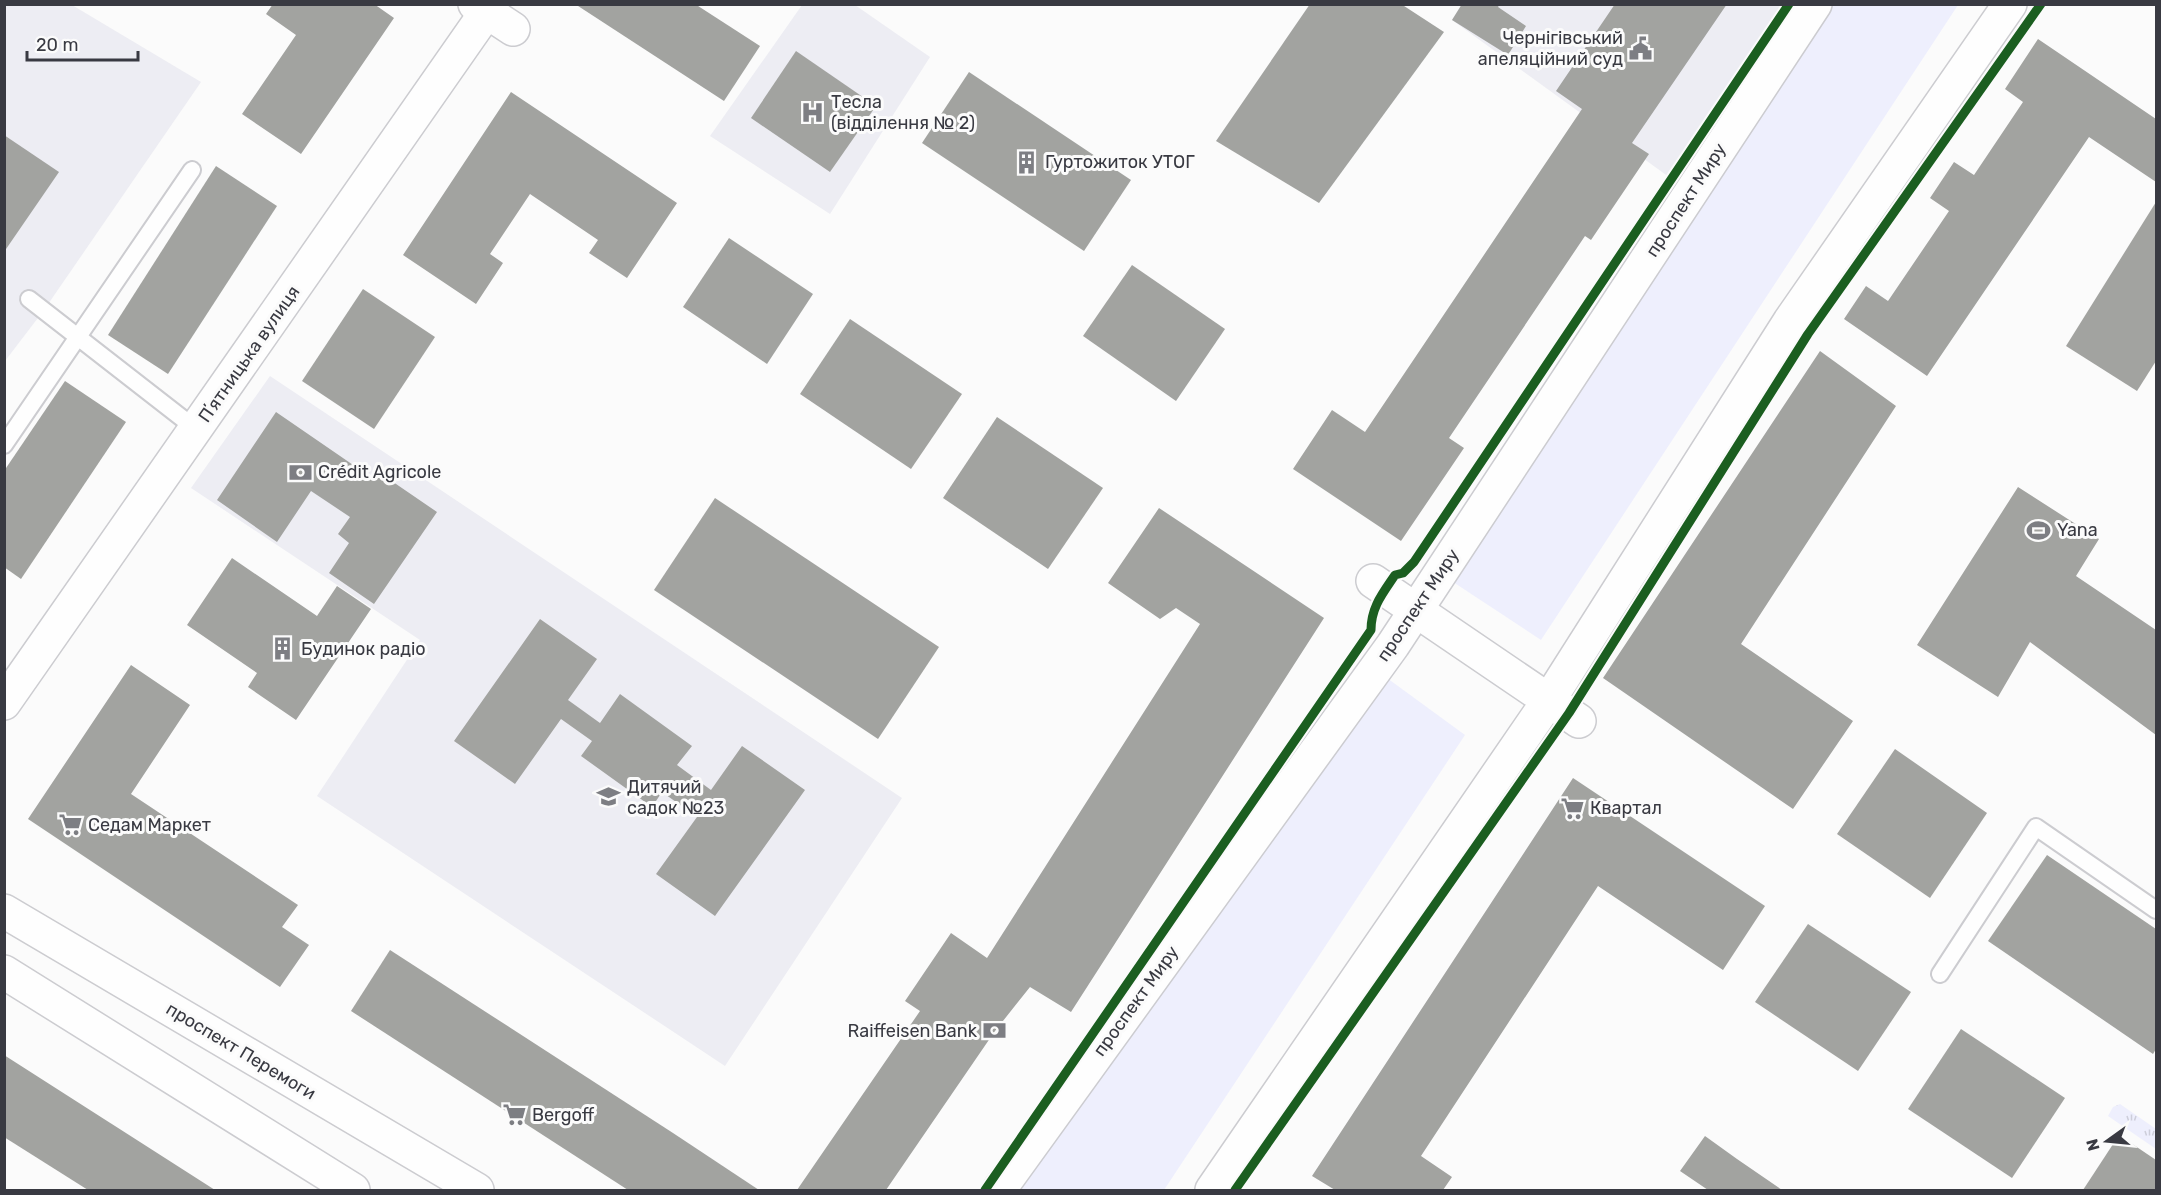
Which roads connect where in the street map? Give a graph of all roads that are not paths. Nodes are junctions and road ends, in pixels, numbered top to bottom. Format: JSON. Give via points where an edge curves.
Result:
{"nodes":[{"id":1,"x":1815,"y":4,"type":"edge"},
{"id":2,"x":2010,"y":4,"type":"edge"},
{"id":3,"x":492,"y":13,"type":"edge"},
{"id":4,"x":192,"y":171,"type":"dead end"},
{"id":5,"x":29,"y":299,"type":"dead end"},
{"id":6,"x":79,"y":338,"type":"junction"},
{"id":7,"x":196,"y":429,"type":"junction"},
{"id":8,"x":4,"y":445,"type":"edge"},
{"id":9,"x":1373,"y":581,"type":"dead end"},
{"id":10,"x":1415,"y":609,"type":"junction"},
{"id":11,"x":1549,"y":700,"type":"junction"},
{"id":12,"x":4,"y":703,"type":"edge"},
{"id":13,"x":1579,"y":721,"type":"dead end"},
{"id":14,"x":2157,"y":910,"type":"edge"},
{"id":15,"x":4,"y":912,"type":"edge"},
{"id":16,"x":4,"y":972,"type":"edge"},
{"id":17,"x":1940,"y":974,"type":"dead end"},
{"id":18,"x":353,"y":1191,"type":"edge"},
{"id":19,"x":477,"y":1191,"type":"edge"},
{"id":20,"x":999,"y":1191,"type":"edge"},
{"id":21,"x":1212,"y":1191,"type":"edge"}],
"edges":[{"from":1,"to":10,"type":"main road","name":"проспект Миру"},
{"from":2,"to":11,"type":"main road","via":[[1790,321]]},
{"from":3,"to":7,"type":"main road","name":"Пʼятницька вулиця"},
{"from":4,"to":6,"type":"lane"},
{"from":5,"to":6,"type":"lane"},
{"from":6,"to":7,"type":"lane"},
{"from":6,"to":8,"type":"lane"},
{"from":7,"to":12,"type":"main road","name":"Пʼятницька вулиця"},
{"from":9,"to":10,"type":"main road"},
{"from":10,"to":11,"type":"main road"},
{"from":10,"to":20,"type":"main road","name":"проспект Миру","via":[[1393,645]]},
{"from":11,"to":13,"type":"main road"},
{"from":11,"to":21,"type":"main road"},
{"from":14,"to":17,"type":"lane","via":[[2036,827]]},
{"from":15,"to":19,"type":"main road","name":"проспект Перемоги"},
{"from":16,"to":18,"type":"main road"}]}
